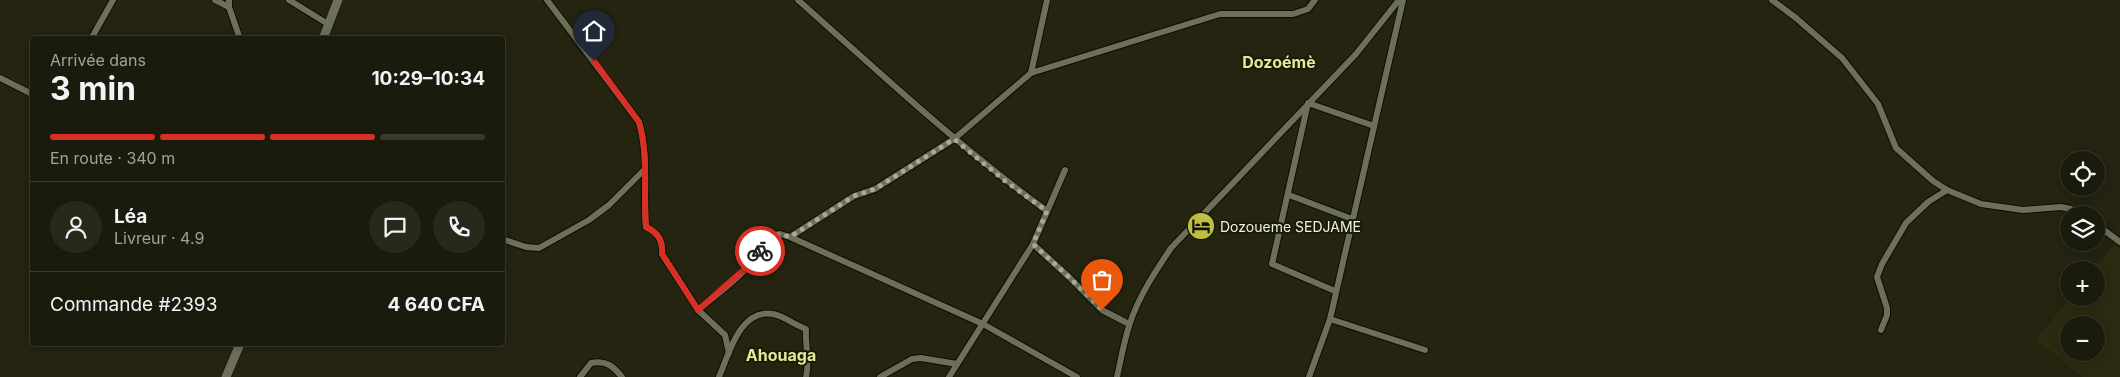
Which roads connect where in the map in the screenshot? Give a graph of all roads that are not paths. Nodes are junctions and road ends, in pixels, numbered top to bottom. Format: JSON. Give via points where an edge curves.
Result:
{"nodes":[{"id":1,"x":113,"y":0,"type":"edge"},
{"id":2,"x":215,"y":0,"type":"edge"},
{"id":3,"x":289,"y":0,"type":"edge"},
{"id":4,"x":338,"y":0,"type":"edge"},
{"id":5,"x":547,"y":0,"type":"edge"},
{"id":6,"x":798,"y":0,"type":"edge"},
{"id":7,"x":1047,"y":0,"type":"edge"},
{"id":8,"x":1315,"y":0,"type":"edge"},
{"id":9,"x":1399,"y":0,"type":"edge"},
{"id":10,"x":1403,"y":0,"type":"edge"},
{"id":11,"x":1772,"y":0,"type":"edge"},
{"id":12,"x":229,"y":3,"type":"edge"},
{"id":13,"x":328,"y":24,"type":"junction"},
{"id":14,"x":93,"y":36,"type":"edge"},
{"id":15,"x":239,"y":36,"type":"edge"},
{"id":16,"x":324,"y":36,"type":"edge"},
{"id":17,"x":1031,"y":73,"type":"junction"},
{"id":18,"x":0,"y":78,"type":"edge"},
{"id":19,"x":30,"y":93,"type":"edge"},
{"id":20,"x":1308,"y":103,"type":"junction"},
{"id":21,"x":1374,"y":126,"type":"junction"},
{"id":22,"x":954,"y":139,"type":"junction"},
{"id":23,"x":645,"y":169,"type":"junction"},
{"id":24,"x":1065,"y":170,"type":"dead end"},
{"id":25,"x":1947,"y":190,"type":"junction"},
{"id":26,"x":1289,"y":195,"type":"junction"},
{"id":27,"x":2060,"y":207,"type":"edge"},
{"id":28,"x":1047,"y":211,"type":"junction"},
{"id":29,"x":1352,"y":219,"type":"junction"},
{"id":30,"x":2105,"y":231,"type":"edge"},
{"id":31,"x":790,"y":237,"type":"junction"},
{"id":32,"x":505,"y":240,"type":"edge"},
{"id":33,"x":2120,"y":242,"type":"edge"},
{"id":34,"x":1033,"y":244,"type":"junction"},
{"id":35,"x":1336,"y":291,"type":"junction"},
{"id":36,"x":698,"y":310,"type":"junction"},
{"id":37,"x":1330,"y":319,"type":"junction"},
{"id":38,"x":983,"y":324,"type":"junction"},
{"id":39,"x":1130,"y":324,"type":"junction"},
{"id":40,"x":1880,"y":330,"type":"dead end"},
{"id":41,"x":239,"y":346,"type":"edge"},
{"id":42,"x":1425,"y":350,"type":"dead end"},
{"id":43,"x":729,"y":353,"type":"junction"},
{"id":44,"x":957,"y":364,"type":"junction"},
{"id":45,"x":226,"y":377,"type":"edge"},
{"id":46,"x":580,"y":377,"type":"edge"},
{"id":47,"x":622,"y":377,"type":"edge"},
{"id":48,"x":718,"y":377,"type":"edge"},
{"id":49,"x":806,"y":377,"type":"edge"},
{"id":50,"x":880,"y":377,"type":"edge"},
{"id":51,"x":949,"y":377,"type":"edge"},
{"id":52,"x":1077,"y":377,"type":"edge"},
{"id":53,"x":1117,"y":377,"type":"edge"},
{"id":54,"x":1309,"y":377,"type":"edge"}],
"edges":[{"from":1,"to":14,"type":"street"},
{"from":2,"to":12,"type":"street"},
{"from":3,"to":13,"type":"street"},
{"from":4,"to":13,"type":"main road"},
{"from":5,"to":23,"type":"street","via":[[635,114],[642,131]]},
{"from":6,"to":22,"type":"street"},
{"from":7,"to":17,"type":"street"},
{"from":8,"to":17,"type":"street","via":[[1308,9],[1293,14],[1220,14]]},
{"from":9,"to":20,"type":"street","via":[[1356,54]]},
{"from":10,"to":21,"type":"street"},
{"from":11,"to":25,"type":"street","via":[[1842,58],[1878,104],[1896,148]]},
{"from":12,"to":15,"type":"street"},
{"from":13,"to":16,"type":"main road"},
{"from":17,"to":22,"type":"street"},
{"from":18,"to":19,"type":"street"},
{"from":20,"to":21,"type":"street"},
{"from":20,"to":26,"type":"street"},
{"from":20,"to":39,"type":"street","via":[[1171,248],[1151,278]]},
{"from":21,"to":29,"type":"street"},
{"from":22,"to":28,"type":"street"},
{"from":22,"to":31,"type":"street"},
{"from":23,"to":32,"type":"street","via":[[602,210],[539,248]]},
{"from":23,"to":36,"type":"street","via":[[646,227],[656,232],[663,245],[662,254]]},
{"from":24,"to":28,"type":"street"},
{"from":25,"to":27,"type":"street","via":[[1996,207],[2023,210]]},
{"from":25,"to":40,"type":"street","via":[[1928,202],[1906,223],[1882,264],[1877,277],[1887,315]]},
{"from":26,"to":29,"type":"street"},
{"from":26,"to":35,"type":"street","via":[[1272,264]]},
{"from":28,"to":34,"type":"street"},
{"from":29,"to":35,"type":"street"},
{"from":30,"to":33,"type":"street"},
{"from":31,"to":36,"type":"street","via":[[780,234],[768,236],[747,267]]},
{"from":31,"to":38,"type":"street"},
{"from":34,"to":38,"type":"street"},
{"from":34,"to":39,"type":"street","via":[[1102,310]]},
{"from":35,"to":37,"type":"street"},
{"from":36,"to":43,"type":"street","via":[[725,335]]},
{"from":37,"to":42,"type":"street"},
{"from":37,"to":54,"type":"street"},
{"from":38,"to":44,"type":"street"},
{"from":38,"to":52,"type":"street"},
{"from":39,"to":53,"type":"street"},
{"from":41,"to":45,"type":"main road"},
{"from":43,"to":48,"type":"street"},
{"from":43,"to":49,"type":"street","via":[[735,337],[755,316],[774,314],[806,329]]},
{"from":44,"to":50,"type":"street","via":[[912,359]]},
{"from":44,"to":51,"type":"street"},
{"from":46,"to":47,"type":"street","via":[[591,363],[598,361],[612,366]]}]}
